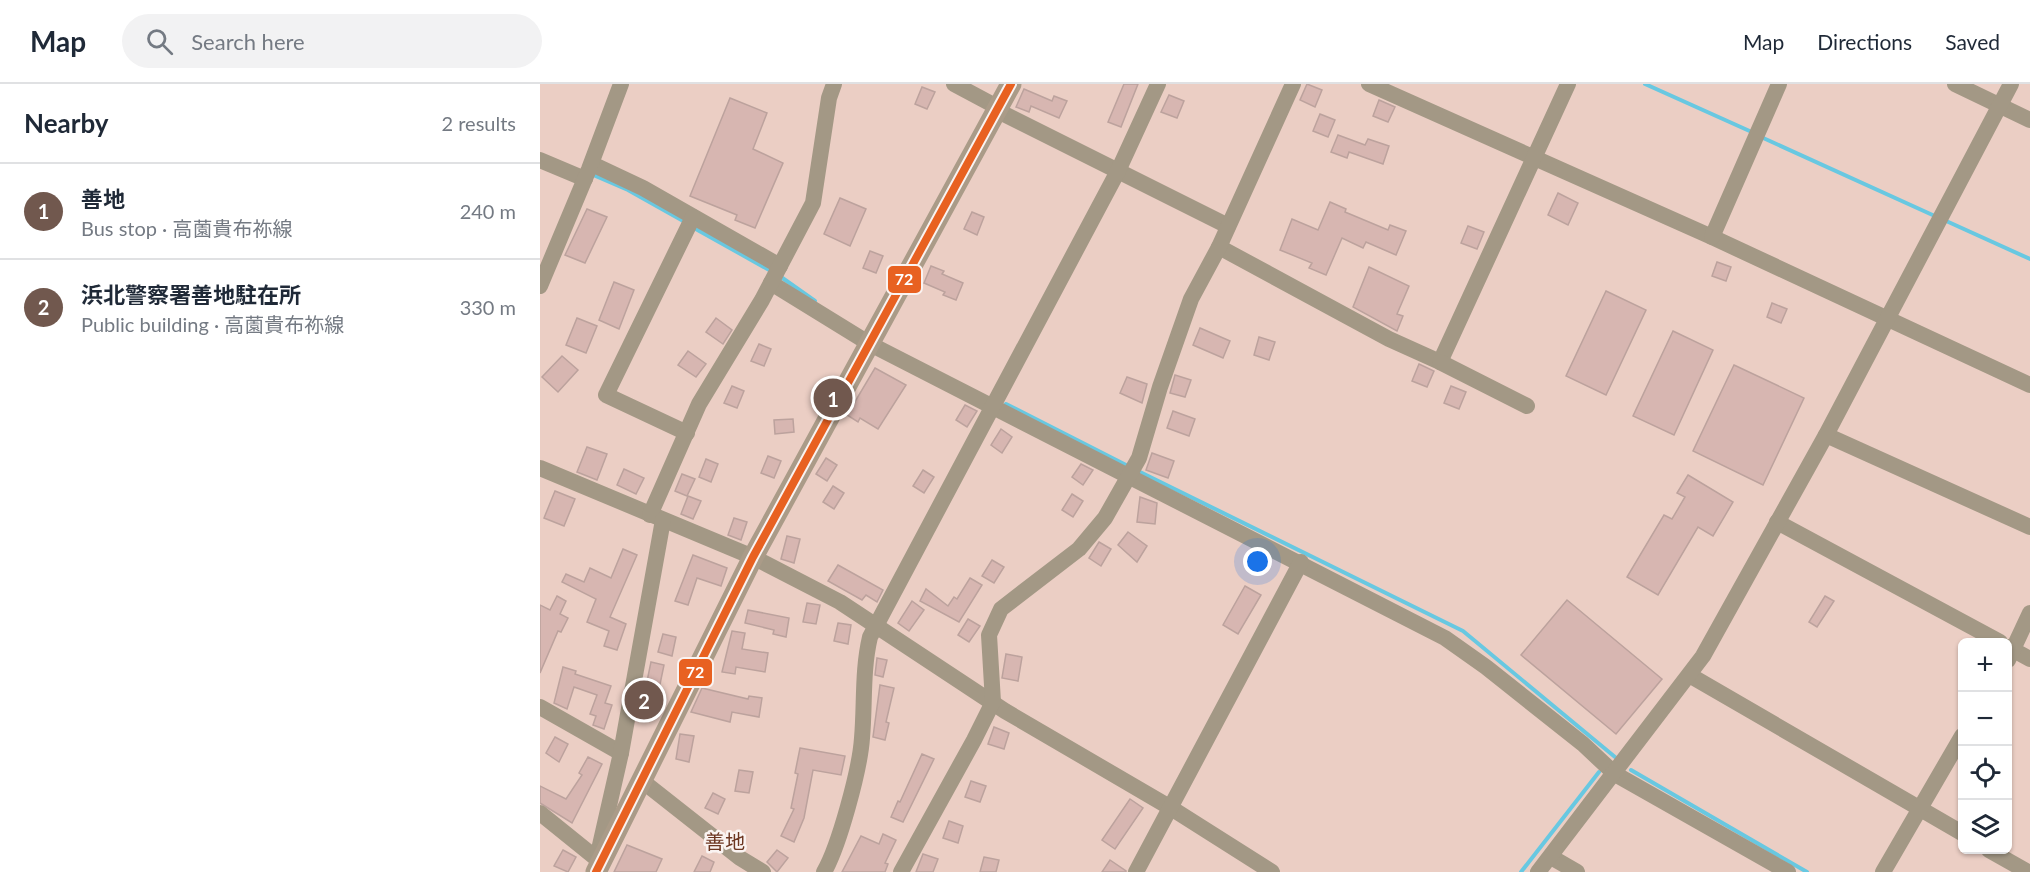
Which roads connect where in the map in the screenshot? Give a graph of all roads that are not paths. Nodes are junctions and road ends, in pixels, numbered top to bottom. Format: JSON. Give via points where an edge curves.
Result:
{"nodes":[{"id":1,"x":621,"y":84,"type":"edge"},
{"id":2,"x":834,"y":84,"type":"edge"},
{"id":3,"x":954,"y":84,"type":"edge"},
{"id":4,"x":1011,"y":84,"type":"edge"},
{"id":5,"x":1158,"y":84,"type":"edge"},
{"id":6,"x":1293,"y":84,"type":"edge"},
{"id":7,"x":1370,"y":84,"type":"edge"},
{"id":8,"x":1568,"y":84,"type":"edge"},
{"id":9,"x":1779,"y":84,"type":"edge"},
{"id":10,"x":1954,"y":84,"type":"edge"},
{"id":11,"x":2011,"y":84,"type":"edge"},
{"id":12,"x":2000,"y":105,"type":"junction"},
{"id":13,"x":999,"y":110,"type":"junction"},
{"id":14,"x":2030,"y":120,"type":"edge"},
{"id":15,"x":1534,"y":158,"type":"junction"},
{"id":16,"x":540,"y":160,"type":"edge"},
{"id":17,"x":1118,"y":171,"type":"junction"},
{"id":18,"x":588,"y":172,"type":"junction"},
{"id":19,"x":691,"y":222,"type":"junction"},
{"id":20,"x":1228,"y":226,"type":"junction"},
{"id":21,"x":1712,"y":237,"type":"junction"},
{"id":22,"x":1219,"y":247,"type":"junction"},
{"id":23,"x":780,"y":266,"type":"junction"},
{"id":24,"x":771,"y":283,"type":"junction"},
{"id":25,"x":540,"y":286,"type":"edge"},
{"id":26,"x":1888,"y":318,"type":"junction"},
{"id":27,"x":870,"y":344,"type":"junction"},
{"id":28,"x":1440,"y":362,"type":"junction"},
{"id":29,"x":2030,"y":385,"type":"edge"},
{"id":30,"x":1527,"y":406,"type":"dead end"},
{"id":31,"x":993,"y":407,"type":"junction"},
{"id":32,"x":687,"y":433,"type":"junction"},
{"id":33,"x":1826,"y":435,"type":"junction"},
{"id":34,"x":540,"y":468,"type":"edge"},
{"id":35,"x":1129,"y":476,"type":"junction"},
{"id":36,"x":656,"y":518,"type":"junction"},
{"id":37,"x":1777,"y":522,"type":"junction"},
{"id":38,"x":2030,"y":527,"type":"edge"},
{"id":39,"x":753,"y":557,"type":"junction"},
{"id":40,"x":1301,"y":562,"type":"junction"},
{"id":41,"x":2030,"y":613,"type":"edge"},
{"id":42,"x":877,"y":624,"type":"junction"},
{"id":43,"x":1985,"y":638,"type":"edge"},
{"id":44,"x":2012,"y":642,"type":"edge"},
{"id":45,"x":2012,"y":652,"type":"edge"},
{"id":46,"x":2030,"y":659,"type":"edge"},
{"id":47,"x":1690,"y":676,"type":"junction"},
{"id":48,"x":993,"y":702,"type":"junction"},
{"id":49,"x":540,"y":707,"type":"edge"},
{"id":50,"x":1958,"y":743,"type":"edge"},
{"id":51,"x":621,"y":753,"type":"junction"},
{"id":52,"x":1615,"y":774,"type":"junction"},
{"id":53,"x":641,"y":780,"type":"junction"},
{"id":54,"x":1920,"y":807,"type":"junction"},
{"id":55,"x":1171,"y":808,"type":"junction"},
{"id":56,"x":540,"y":813,"type":"edge"},
{"id":57,"x":1958,"y":831,"type":"edge"},
{"id":58,"x":1997,"y":854,"type":"edge"},
{"id":59,"x":1551,"y":856,"type":"junction"},
{"id":60,"x":595,"y":867,"type":"edge"},
{"id":61,"x":762,"y":872,"type":"edge"},
{"id":62,"x":824,"y":872,"type":"edge"},
{"id":63,"x":901,"y":872,"type":"edge"},
{"id":64,"x":1136,"y":872,"type":"edge"},
{"id":65,"x":1272,"y":872,"type":"edge"},
{"id":66,"x":1539,"y":872,"type":"edge"},
{"id":67,"x":1577,"y":872,"type":"edge"},
{"id":68,"x":1788,"y":872,"type":"edge"},
{"id":69,"x":1883,"y":872,"type":"edge"},
{"id":70,"x":2028,"y":872,"type":"edge"}],
"edges":[{"from":1,"to":18,"type":"street"},
{"from":2,"to":23,"type":"street","via":[[813,203]]},
{"from":3,"to":13,"type":"street"},
{"from":4,"to":13,"type":"main road"},
{"from":5,"to":17,"type":"street"},
{"from":6,"to":20,"type":"street"},
{"from":7,"to":15,"type":"street"},
{"from":8,"to":15,"type":"street"},
{"from":9,"to":21,"type":"street"},
{"from":10,"to":12,"type":"street"},
{"from":11,"to":12,"type":"street"},
{"from":12,"to":14,"type":"street"},
{"from":12,"to":26,"type":"street"},
{"from":13,"to":17,"type":"street"},
{"from":13,"to":27,"type":"main road"},
{"from":15,"to":21,"type":"street"},
{"from":15,"to":28,"type":"street"},
{"from":16,"to":18,"type":"street"},
{"from":17,"to":20,"type":"street"},
{"from":17,"to":31,"type":"street"},
{"from":18,"to":19,"type":"street","via":[[642,188]]},
{"from":18,"to":25,"type":"street"},
{"from":19,"to":23,"type":"street"},
{"from":19,"to":32,"type":"street","via":[[606,395]]},
{"from":20,"to":22,"type":"street"},
{"from":21,"to":26,"type":"street"},
{"from":22,"to":28,"type":"street","via":[[1389,339]]},
{"from":22,"to":35,"type":"street","via":[[1191,299],[1140,458]]},
{"from":23,"to":24,"type":"street"},
{"from":24,"to":27,"type":"street"},
{"from":24,"to":32,"type":"street","via":[[699,404]]},
{"from":26,"to":29,"type":"street"},
{"from":26,"to":33,"type":"street"},
{"from":27,"to":31,"type":"street"},
{"from":27,"to":39,"type":"main road"},
{"from":28,"to":30,"type":"street"},
{"from":31,"to":35,"type":"street"},
{"from":31,"to":42,"type":"street"},
{"from":32,"to":36,"type":"street"},
{"from":33,"to":37,"type":"street"},
{"from":33,"to":38,"type":"street"},
{"from":34,"to":36,"type":"street"},
{"from":35,"to":40,"type":"street"},
{"from":35,"to":48,"type":"street","via":[[1105,518],[1079,549],[1001,609],[992,622],[988,634]]},
{"from":36,"to":39,"type":"street"},
{"from":36,"to":51,"type":"street"},
{"from":37,"to":43,"type":"street"},
{"from":37,"to":47,"type":"street"},
{"from":39,"to":42,"type":"street"},
{"from":39,"to":53,"type":"main road"},
{"from":40,"to":52,"type":"street","via":[[1449,641],[1583,744]]},
{"from":40,"to":55,"type":"street"},
{"from":41,"to":44,"type":"street"},
{"from":42,"to":48,"type":"street"},
{"from":42,"to":62,"type":"street","via":[[865,660],[860,754],[834,856]]},
{"from":45,"to":46,"type":"street"},
{"from":47,"to":52,"type":"street"},
{"from":47,"to":54,"type":"street"},
{"from":48,"to":55,"type":"street"},
{"from":48,"to":63,"type":"street"},
{"from":49,"to":51,"type":"street"},
{"from":50,"to":54,"type":"street"},
{"from":51,"to":60,"type":"street"},
{"from":52,"to":59,"type":"street"},
{"from":52,"to":68,"type":"street"},
{"from":53,"to":60,"type":"main road"},
{"from":53,"to":61,"type":"street"},
{"from":54,"to":57,"type":"street"},
{"from":54,"to":69,"type":"street"},
{"from":55,"to":64,"type":"street"},
{"from":55,"to":65,"type":"street"},
{"from":56,"to":60,"type":"street"},
{"from":58,"to":70,"type":"street"},
{"from":59,"to":66,"type":"street"},
{"from":59,"to":67,"type":"street"}]}
